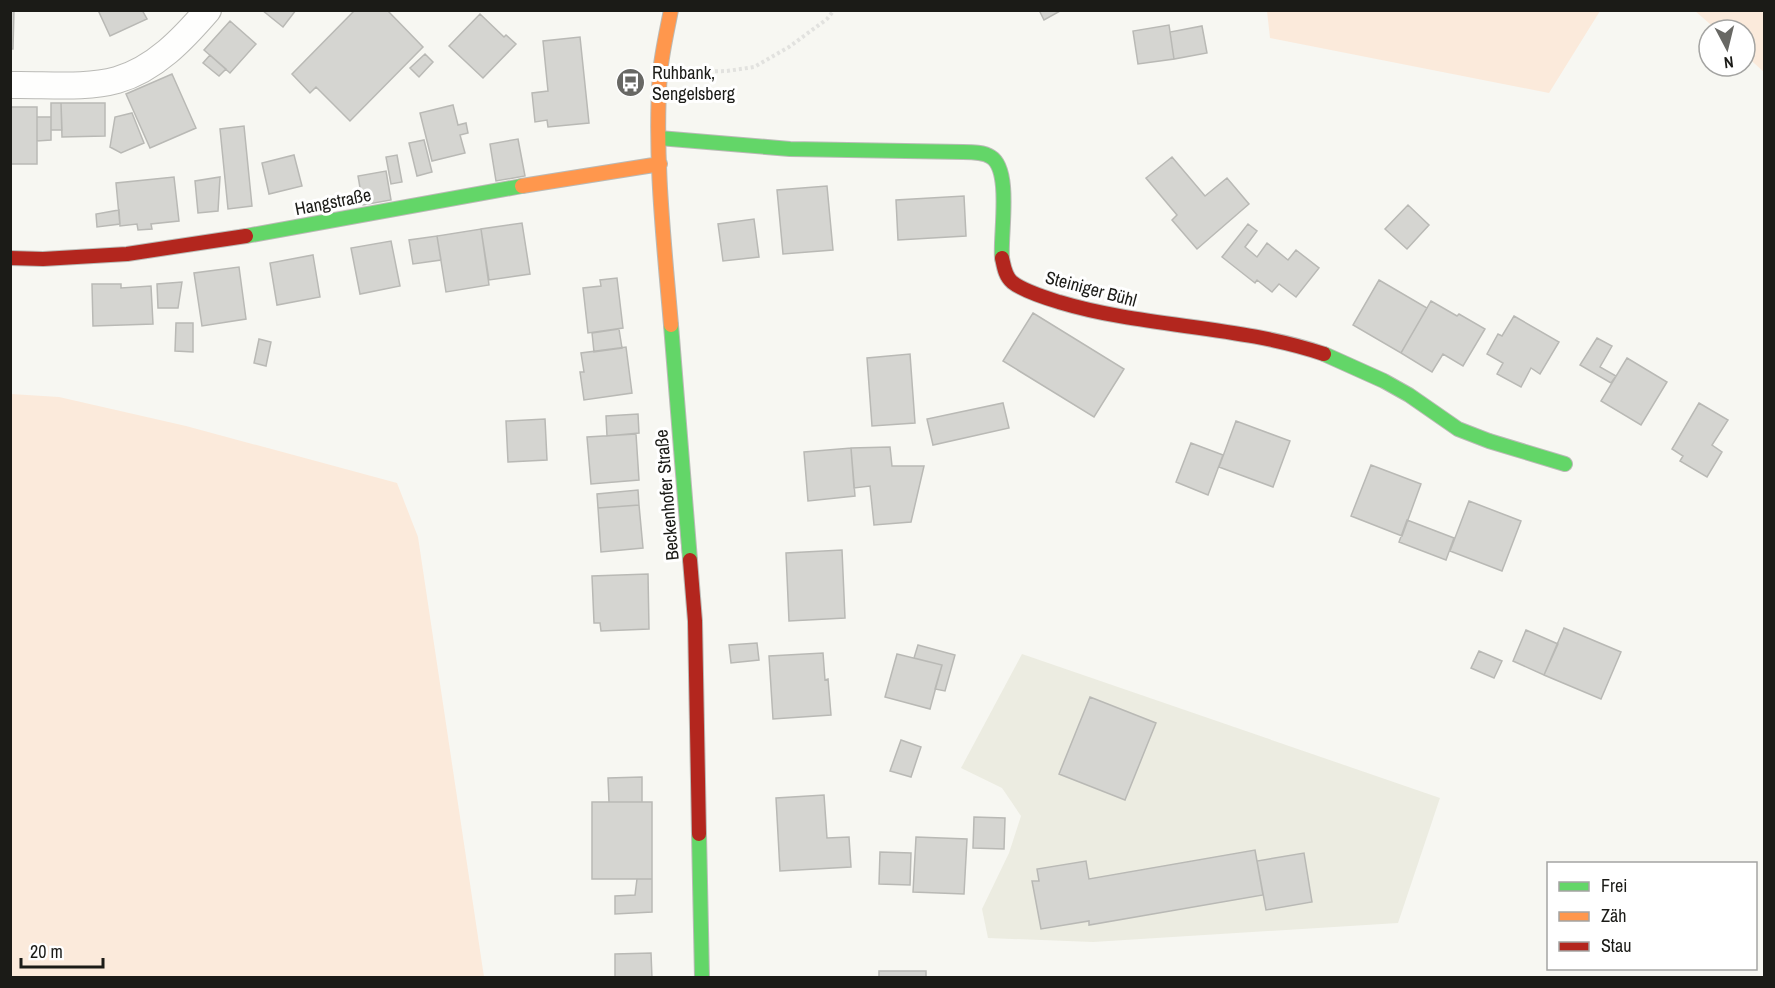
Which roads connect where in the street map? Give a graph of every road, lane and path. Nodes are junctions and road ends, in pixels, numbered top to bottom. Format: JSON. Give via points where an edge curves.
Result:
{"nodes":[{"id":1,"x":208,"y":10,"type":"edge"},
{"id":2,"x":671,"y":10,"type":"edge"},
{"id":3,"x":834,"y":10,"type":"edge"},
{"id":4,"x":660,"y":72,"type":"junction"},
{"id":5,"x":10,"y":85,"type":"edge"},
{"id":6,"x":659,"y":138,"type":"junction"},
{"id":7,"x":660,"y":164,"type":"junction"},
{"id":8,"x":10,"y":258,"type":"edge"},
{"id":9,"x":1565,"y":464,"type":"dead end"},
{"id":10,"x":702,"y":978,"type":"edge"}],
"edges":[{"from":1,"to":5,"type":"street","via":[[165,55],[117,80]]},
{"from":2,"to":4,"type":"street","name":"Beckenhofer Straße"},
{"from":3,"to":4,"type":"path","via":[[789,47],[754,68]]},
{"from":4,"to":6,"type":"street","name":"Beckenhofer Straße"},
{"from":6,"to":7,"type":"street","name":"Beckenhofer Straße"},
{"from":6,"to":9,"type":"street","name":"Steiniger Bühl","via":[[722,145],[983,154],[999,163],[1003,173],[1001,227],[1005,273],[1027,290],[1089,311],[1269,340],[1320,353],[1386,382],[1464,432]]},
{"from":7,"to":8,"type":"street","name":"Hangstraße","via":[[127,254]]},
{"from":7,"to":10,"type":"street","name":"Beckenhofer Straße","via":[[695,621]]}]}
